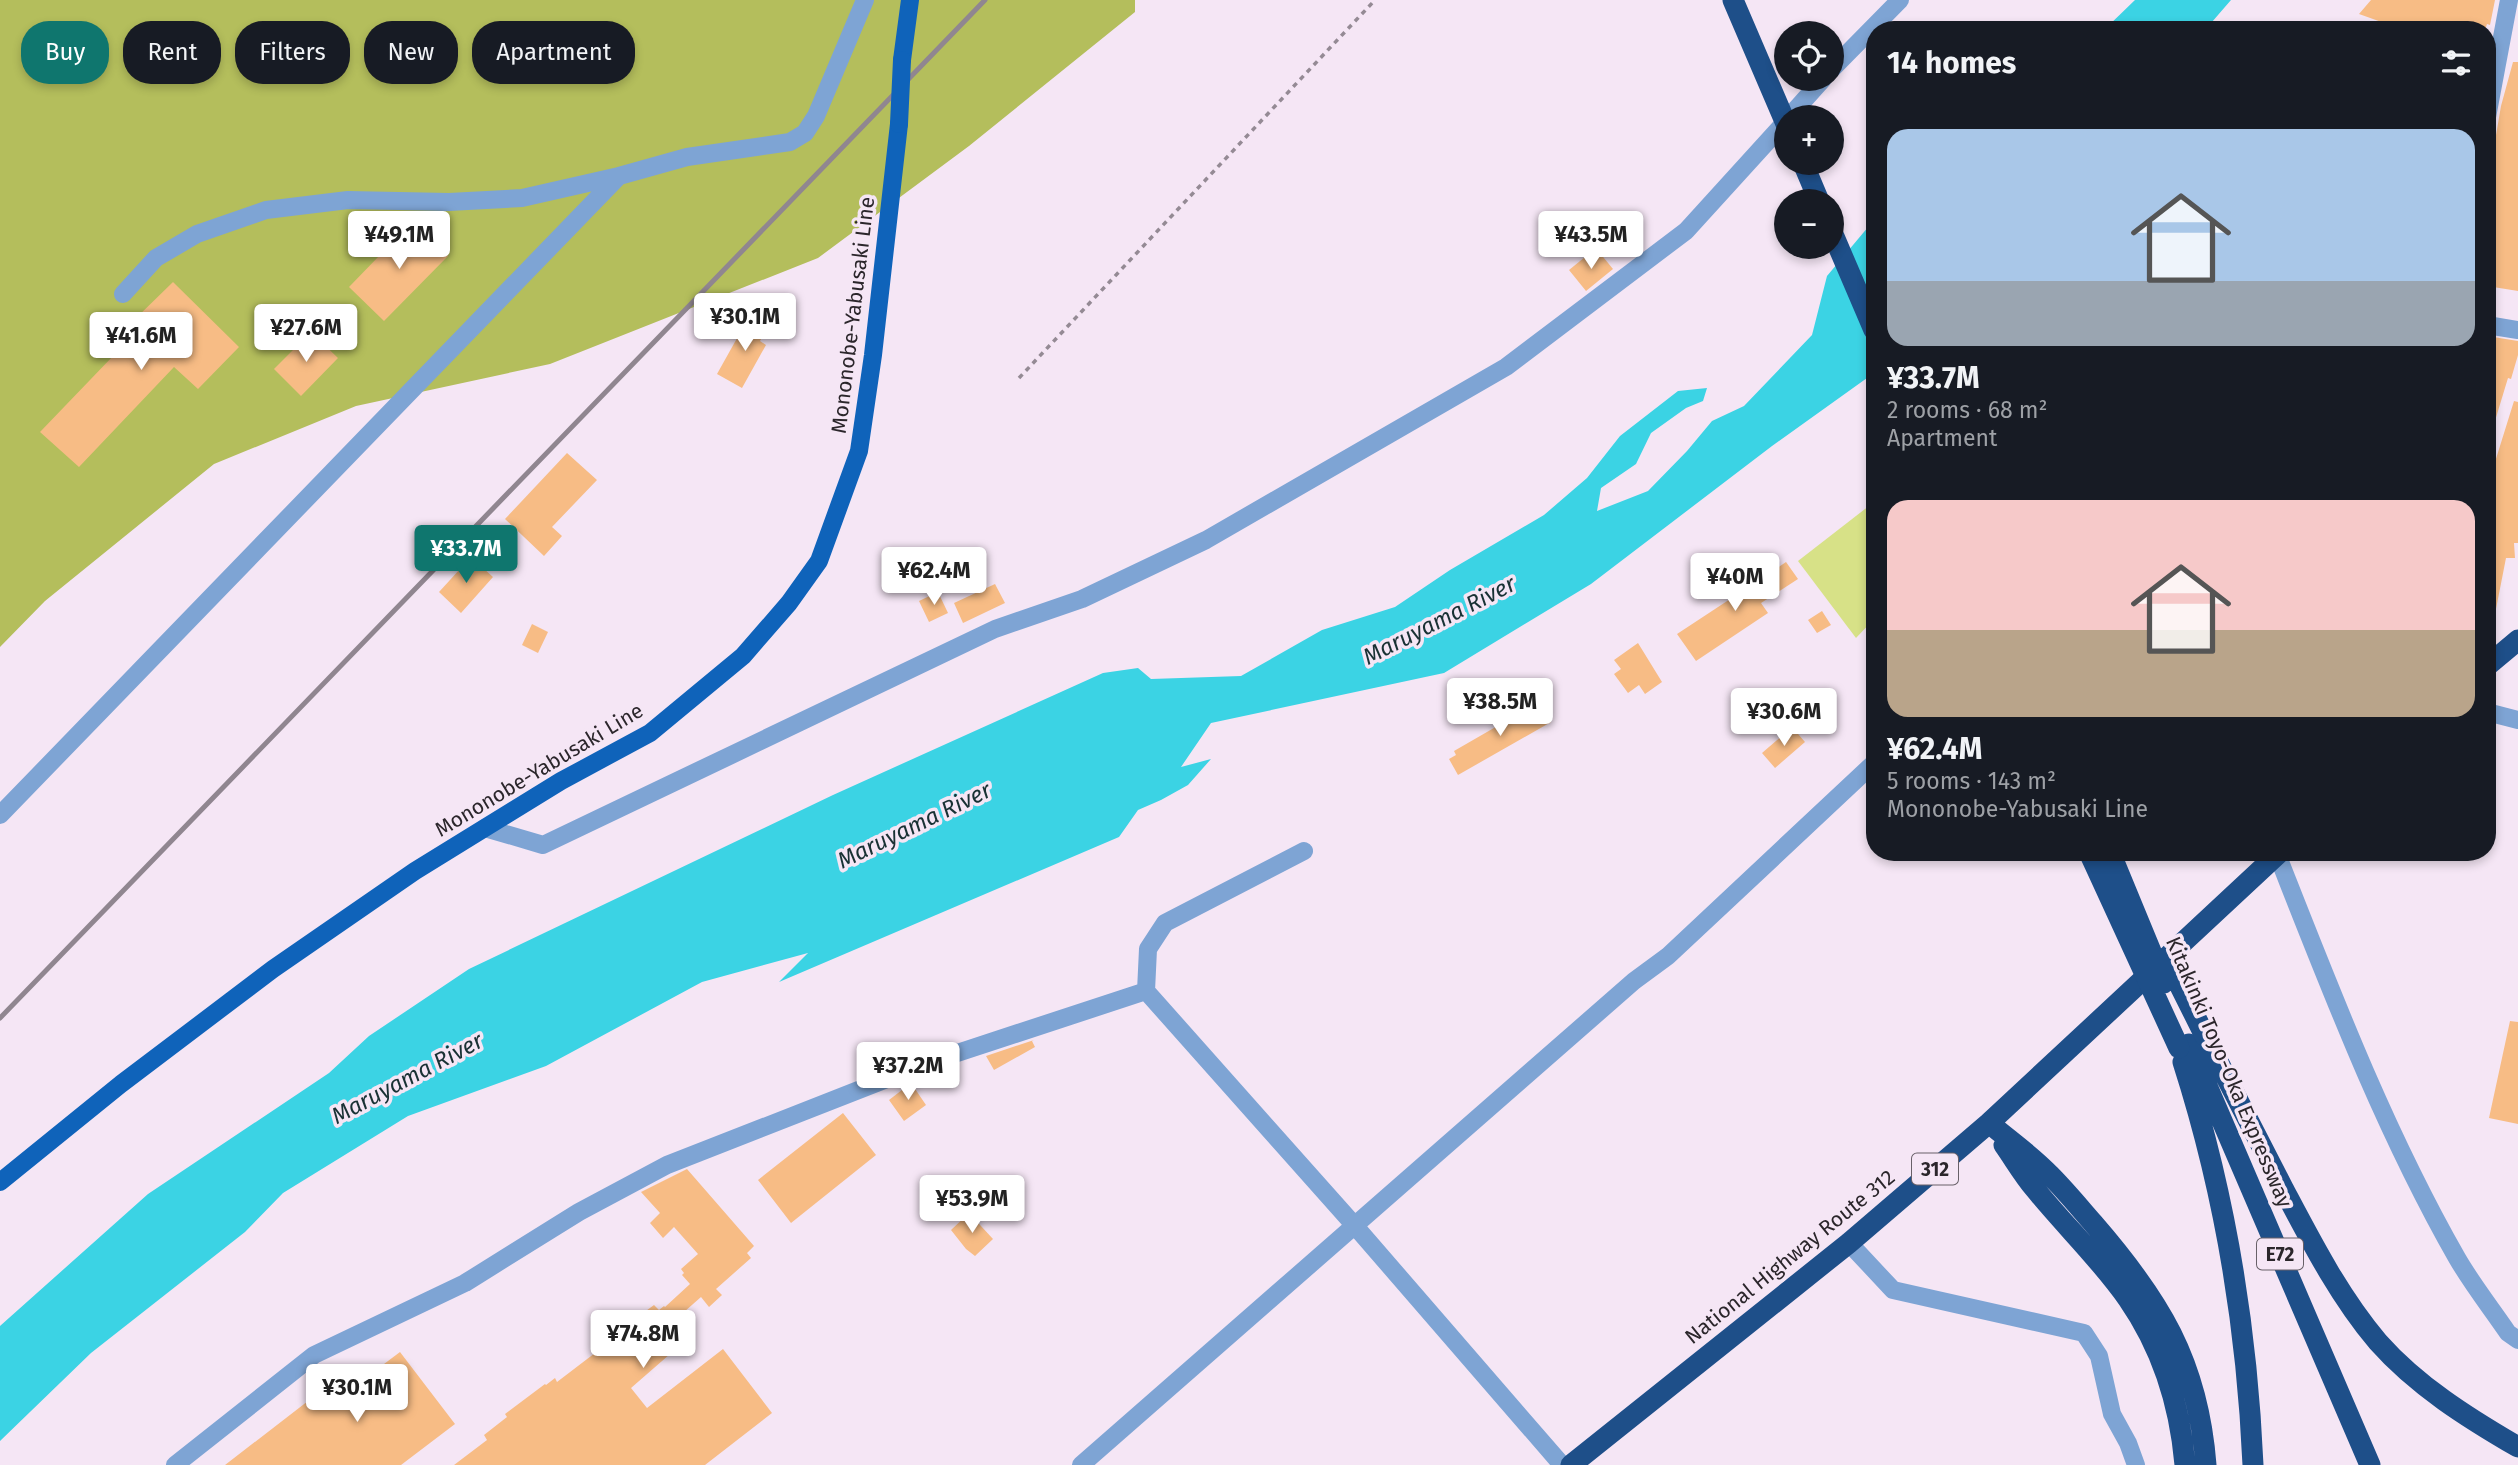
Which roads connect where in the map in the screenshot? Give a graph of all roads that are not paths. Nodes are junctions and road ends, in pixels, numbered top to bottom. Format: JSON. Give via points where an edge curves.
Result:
{"nodes":[{"id":1,"x":864,"y":0,"type":"edge"},
{"id":2,"x":910,"y":0,"type":"edge"},
{"id":3,"x":1733,"y":0,"type":"edge"},
{"id":4,"x":1900,"y":0,"type":"edge"},
{"id":5,"x":2509,"y":0,"type":"edge"},
{"id":6,"x":1879,"y":21,"type":"edge"},
{"id":7,"x":1866,"y":34,"type":"edge"},
{"id":8,"x":1844,"y":57,"type":"edge"},
{"id":9,"x":2496,"y":69,"type":"edge"},
{"id":10,"x":1813,"y":91,"type":"edge"},
{"id":11,"x":1778,"y":105,"type":"edge"},
{"id":12,"x":1800,"y":105,"type":"edge"},
{"id":13,"x":1774,"y":134,"type":"edge"},
{"id":14,"x":619,"y":176,"type":"junction"},
{"id":15,"x":1844,"y":259,"type":"edge"},
{"id":16,"x":123,"y":294,"type":"dead end"},
{"id":17,"x":1866,"y":311,"type":"edge"},
{"id":18,"x":2496,"y":326,"type":"edge"},
{"id":19,"x":2518,"y":330,"type":"edge"},
{"id":20,"x":2518,"y":640,"type":"edge"},
{"id":21,"x":2496,"y":658,"type":"edge"},
{"id":22,"x":2496,"y":714,"type":"edge"},
{"id":23,"x":2518,"y":720,"type":"edge"},
{"id":24,"x":1866,"y":771,"type":"edge"},
{"id":25,"x":0,"y":815,"type":"edge"},
{"id":26,"x":485,"y":828,"type":"junction"},
{"id":27,"x":1304,"y":851,"type":"dead end"},
{"id":28,"x":2094,"y":861,"type":"edge"},
{"id":29,"x":2116,"y":861,"type":"edge"},
{"id":30,"x":2269,"y":861,"type":"edge"},
{"id":31,"x":2281,"y":861,"type":"edge"},
{"id":32,"x":1146,"y":991,"type":"junction"},
{"id":33,"x":2191,"y":1043,"type":"junction"},
{"id":34,"x":1989,"y":1122,"type":"junction"},
{"id":35,"x":0,"y":1182,"type":"edge"},
{"id":36,"x":1355,"y":1226,"type":"junction"},
{"id":37,"x":1849,"y":1243,"type":"junction"},
{"id":38,"x":2518,"y":1340,"type":"edge"},
{"id":39,"x":2518,"y":1447,"type":"edge"},
{"id":40,"x":175,"y":1465,"type":"edge"},
{"id":41,"x":1081,"y":1465,"type":"edge"},
{"id":42,"x":1562,"y":1465,"type":"edge"},
{"id":43,"x":1571,"y":1465,"type":"edge"},
{"id":44,"x":2136,"y":1465,"type":"edge"},
{"id":45,"x":2185,"y":1465,"type":"edge"},
{"id":46,"x":2206,"y":1465,"type":"edge"},
{"id":47,"x":2253,"y":1465,"type":"edge"},
{"id":48,"x":2370,"y":1465,"type":"edge"}],
"edges":[{"from":1,"to":14,"type":"street","via":[[805,133],[790,142],[687,157]]},
{"from":2,"to":26,"type":"main road","name":"Mononobe-Yabusaki Line","bridge":true,"via":[[859,451],[819,561],[743,656],[650,733]]},
{"from":3,"to":11,"type":"highway","bridge":true},
{"from":4,"to":6,"type":"street"},
{"from":5,"to":9,"type":"street"},
{"from":7,"to":8,"type":"street"},
{"from":10,"to":12,"type":"street"},
{"from":13,"to":26,"type":"street","via":[[1686,231],[1506,368],[1206,540],[1082,598],[995,629],[543,845]]},
{"from":14,"to":16,"type":"street","via":[[522,198],[348,200],[266,210],[197,234],[156,258]]},
{"from":14,"to":25,"type":"street"},
{"from":15,"to":17,"type":"highway"},
{"from":18,"to":19,"type":"street"},
{"from":20,"to":21,"type":"highway"},
{"from":22,"to":23,"type":"street"},
{"from":24,"to":36,"type":"street","via":[[1668,956]]},
{"from":26,"to":35,"type":"main road","name":"Mononobe-Yabusaki Line","via":[[273,969]]},
{"from":27,"to":32,"type":"street","via":[[1165,923],[1148,949]]},
{"from":28,"to":33,"type":"highway","bridge":true},
{"from":29,"to":33,"type":"highway","bridge":true},
{"from":30,"to":34,"type":"highway","name":"National Highway Route 312","number":"312"},
{"from":31,"to":38,"type":"street","via":[[2338,1010],[2394,1135],[2458,1260],[2508,1333]]},
{"from":32,"to":36,"type":"street"},
{"from":32,"to":40,"type":"street","via":[[930,1062],[667,1165],[579,1212],[465,1283],[314,1355]]},
{"from":33,"to":39,"type":"highway","via":[[2316,1251],[2378,1341],[2438,1396]]},
{"from":33,"to":47,"type":"highway","via":[[2241,1312]]},
{"from":33,"to":48,"type":"highway","name":"Kitakinki Toyo-Oka Expressway","number":"E72"},
{"from":34,"to":37,"type":"highway","name":"National Highway Route 312","number":"312"},
{"from":34,"to":45,"type":"highway","via":[[2032,1186],[2107,1272],[2144,1325],[2169,1385]]},
{"from":34,"to":46,"type":"highway","via":[[2050,1174],[2125,1260],[2159,1308],[2193,1388]]},
{"from":36,"to":41,"type":"street"},
{"from":36,"to":42,"type":"street"},
{"from":37,"to":43,"type":"highway","name":"National Highway Route 312","number":"312"},
{"from":37,"to":44,"type":"street","via":[[1893,1290],[2084,1333],[2099,1356],[2112,1414]]}]}
